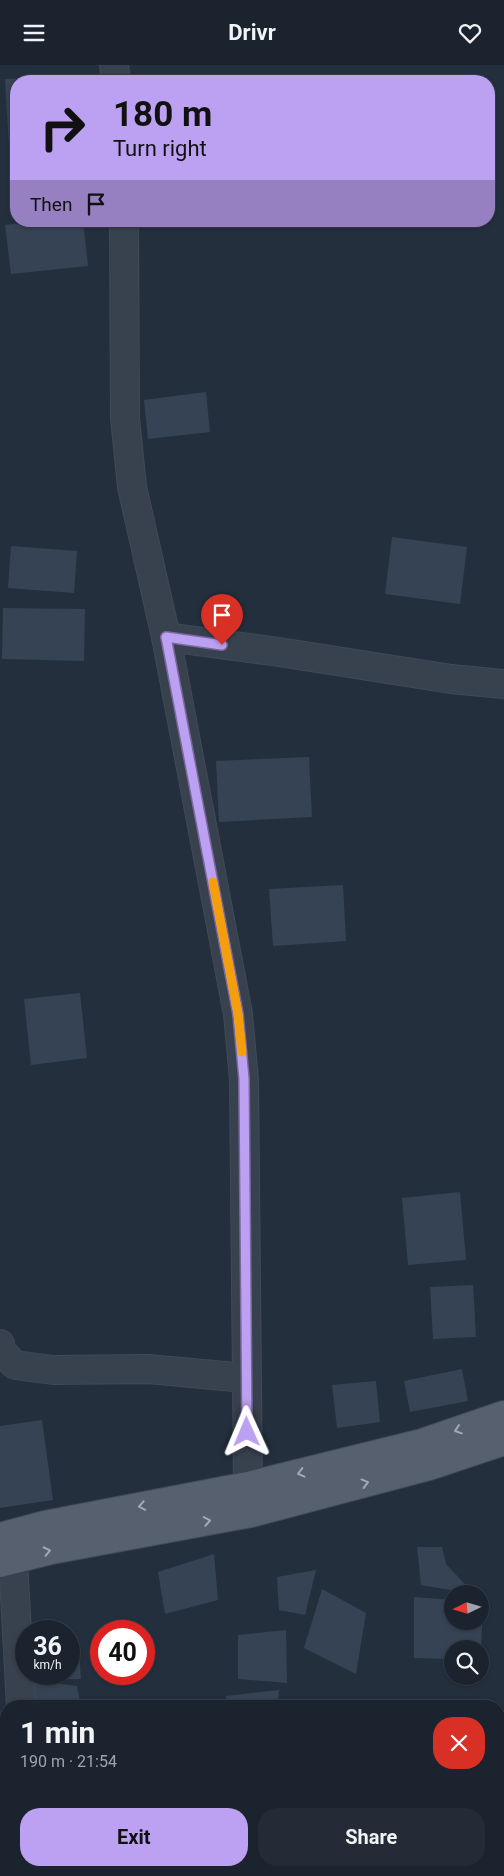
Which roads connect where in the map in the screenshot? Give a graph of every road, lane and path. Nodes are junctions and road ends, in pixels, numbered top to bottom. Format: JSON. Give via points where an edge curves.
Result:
{"nodes":[{"id":1,"x":124,"y":227,"type":"edge"},
{"id":2,"x":166,"y":637,"type":"junction"},
{"id":3,"x":504,"y":684,"type":"edge"},
{"id":4,"x":5,"y":1363,"type":"edge"},
{"id":5,"x":246,"y":1378,"type":"junction"},
{"id":6,"x":504,"y":1415,"type":"edge"},
{"id":7,"x":504,"y":1441,"type":"edge"},
{"id":8,"x":248,"y":1486,"type":"junction"},
{"id":9,"x":251,"y":1513,"type":"junction"},
{"id":10,"x":4,"y":1553,"type":"edge"},
{"id":11,"x":20,"y":1700,"type":"edge"}],
"edges":[{"from":1,"to":2,"type":"street","via":[[125,418],[131,477]]},
{"from":2,"to":3,"type":"street"},
{"from":2,"to":5,"type":"street","via":[[238,1014],[244,1079]]},
{"from":4,"to":5,"type":"street","via":[[53,1370],[148,1369]]},
{"from":5,"to":8,"type":"street"},
{"from":6,"to":8,"type":"main road","one_way":true,"via":[[422,1443]]},
{"from":9,"to":7,"type":"main road","one_way":true,"via":[[429,1466]]},
{"from":8,"to":9,"type":"street"},
{"from":8,"to":10,"type":"main road","one_way":true,"via":[[46,1525]]},
{"from":10,"to":9,"type":"main road","one_way":true,"via":[[51,1550]]},
{"from":10,"to":11,"type":"street"}]}
